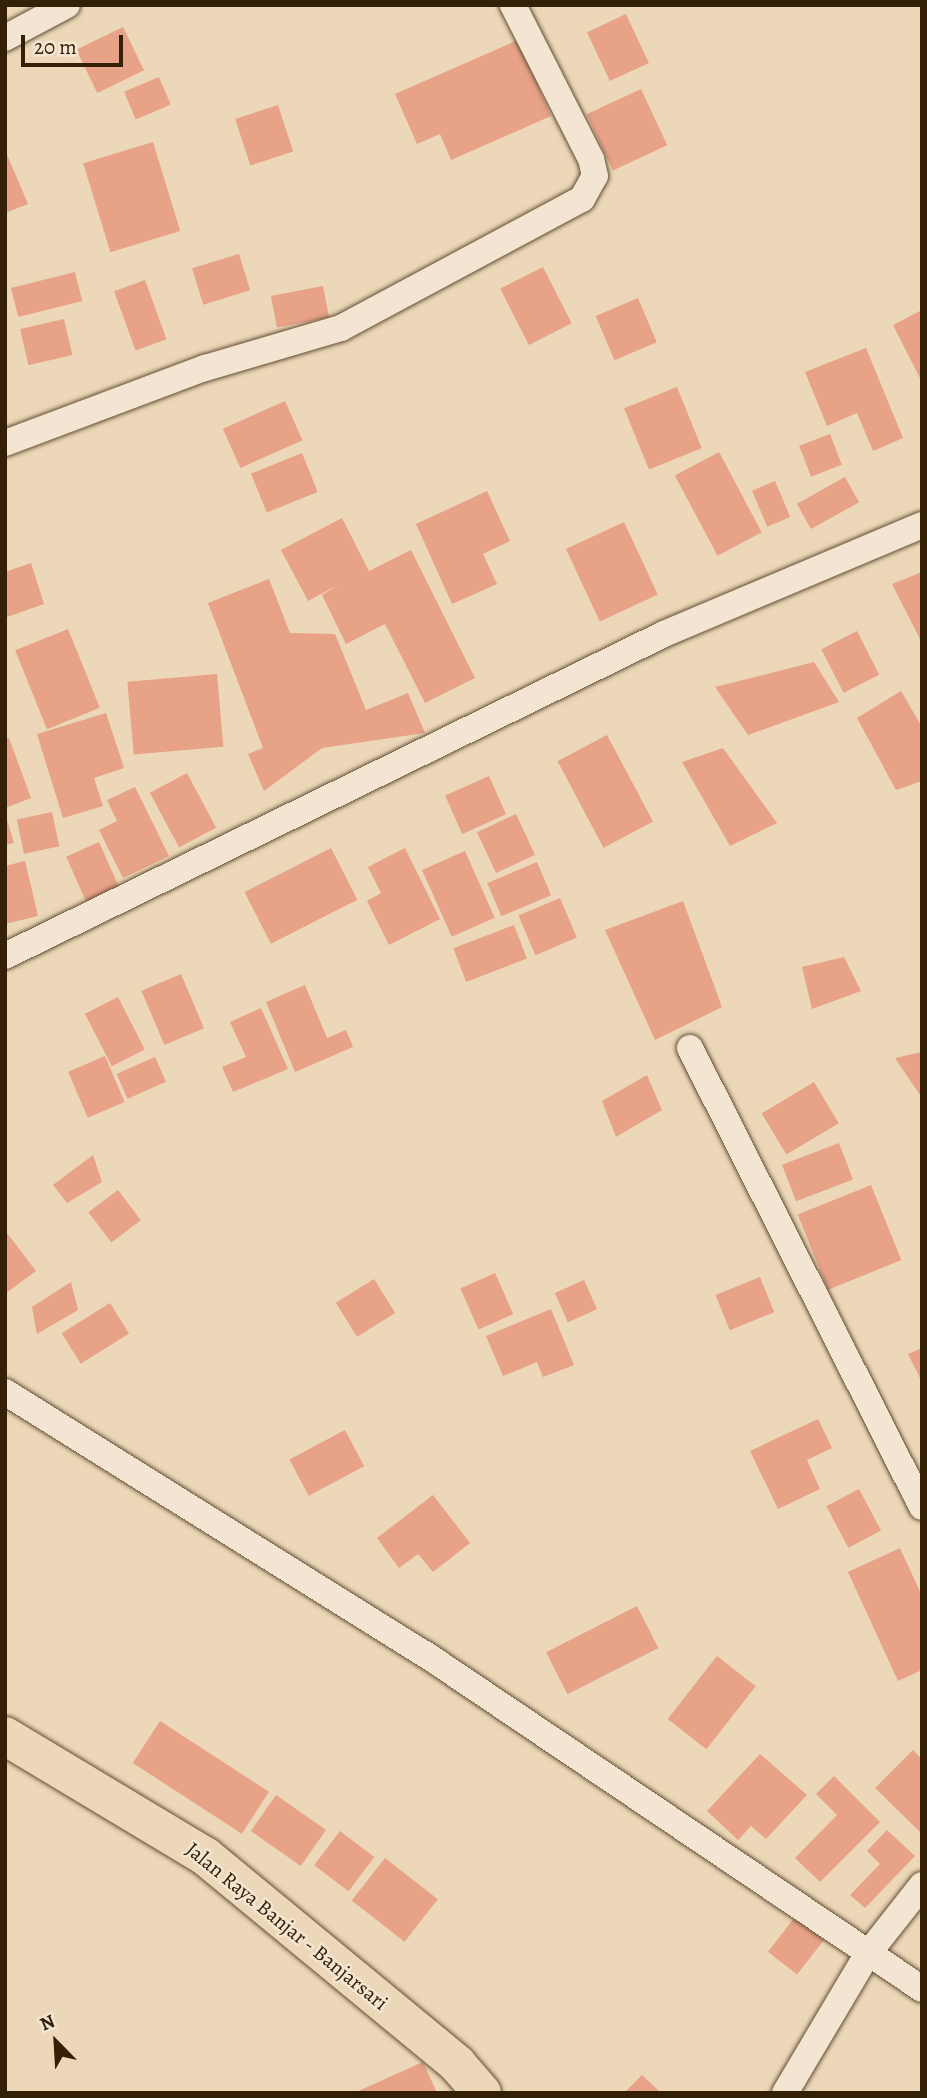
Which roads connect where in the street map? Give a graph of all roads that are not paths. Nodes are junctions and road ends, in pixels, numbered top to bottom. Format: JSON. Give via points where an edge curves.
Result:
{"nodes":[{"id":1,"x":67,"y":5,"type":"edge"},
{"id":2,"x":513,"y":5,"type":"edge"},
{"id":3,"x":5,"y":38,"type":"edge"},
{"id":4,"x":5,"y":443,"type":"edge"},
{"id":5,"x":922,"y":525,"type":"edge"},
{"id":6,"x":5,"y":956,"type":"edge"},
{"id":7,"x":691,"y":1048,"type":"dead end"},
{"id":8,"x":5,"y":1392,"type":"edge"},
{"id":9,"x":922,"y":1507,"type":"edge"},
{"id":10,"x":5,"y":1737,"type":"edge"},
{"id":11,"x":922,"y":1885,"type":"edge"},
{"id":12,"x":867,"y":1955,"type":"junction"},
{"id":13,"x":922,"y":1989,"type":"edge"},
{"id":14,"x":482,"y":2093,"type":"edge"},
{"id":15,"x":785,"y":2093,"type":"edge"}],
"edges":[{"from":1,"to":3,"type":"street"},
{"from":2,"to":4,"type":"street","via":[[591,159],[595,176],[582,199],[341,328],[205,368]]},
{"from":5,"to":6,"type":"street","via":[[652,640]]},
{"from":7,"to":9,"type":"street"},
{"from":8,"to":12,"type":"street","via":[[425,1654]]},
{"from":10,"to":14,"type":"highway","name":"Jalan Raya Banjar - Banjarsari","via":[[205,1856],[457,2064]]},
{"from":11,"to":12,"type":"street"},
{"from":12,"to":13,"type":"street"},
{"from":12,"to":15,"type":"street"}]}
